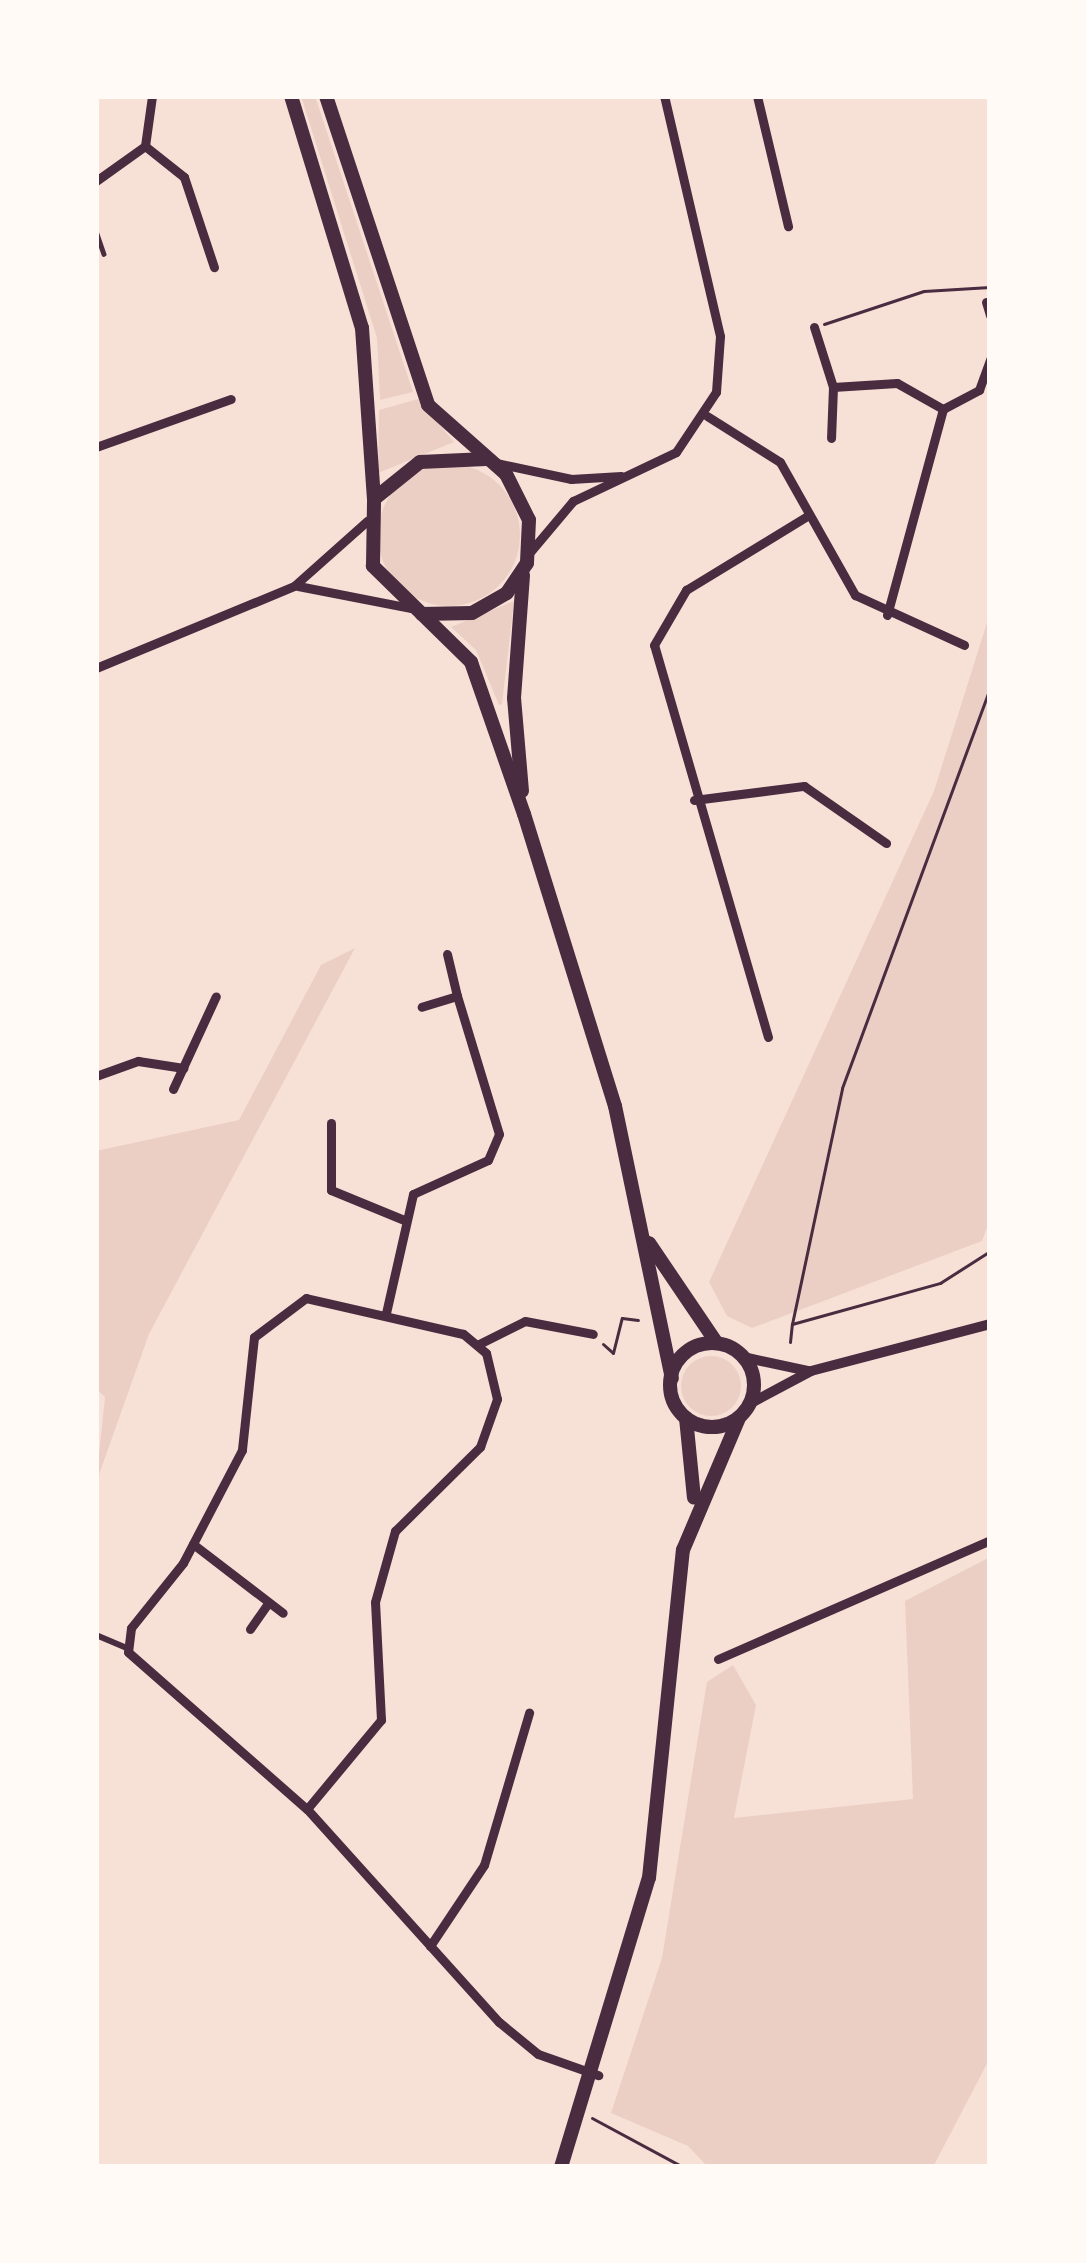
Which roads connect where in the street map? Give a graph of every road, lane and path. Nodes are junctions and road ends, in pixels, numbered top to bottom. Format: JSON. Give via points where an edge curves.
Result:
{"nodes":[{"id":1,"x":152,"y":96,"type":"edge"},
{"id":2,"x":291,"y":96,"type":"edge"},
{"id":3,"x":326,"y":96,"type":"edge"},
{"id":4,"x":664,"y":96,"type":"edge"},
{"id":5,"x":757,"y":96,"type":"edge"},
{"id":6,"x":145,"y":146,"type":"junction"},
{"id":7,"x":96,"y":181,"type":"edge"},
{"id":8,"x":788,"y":226,"type":"dead end"},
{"id":9,"x":96,"y":231,"type":"edge"},
{"id":10,"x":104,"y":254,"type":"dead end"},
{"id":11,"x":214,"y":267,"type":"dead end"},
{"id":12,"x":990,"y":286,"type":"edge"},
{"id":13,"x":986,"y":302,"type":"dead end"},
{"id":14,"x":990,"y":315,"type":"edge"},
{"id":15,"x":814,"y":327,"type":"joint"},
{"id":16,"x":990,"y":359,"type":"edge"},
{"id":17,"x":833,"y":387,"type":"junction"},
{"id":18,"x":231,"y":398,"type":"dead end"},
{"id":19,"x":943,"y":409,"type":"junction"},
{"id":20,"x":707,"y":416,"type":"junction"},
{"id":21,"x":831,"y":438,"type":"dead end"},
{"id":22,"x":96,"y":447,"type":"edge"},
{"id":23,"x":490,"y":460,"type":"junction"},
{"id":24,"x":632,"y":474,"type":"junction"},
{"id":25,"x":374,"y":499,"type":"junction"},
{"id":26,"x":806,"y":516,"type":"junction"},
{"id":27,"x":367,"y":521,"type":"junction"},
{"id":28,"x":530,"y":552,"type":"junction"},
{"id":29,"x":523,"y":569,"type":"junction"},
{"id":30,"x":294,"y":586,"type":"junction"},
{"id":31,"x":416,"y":611,"type":"junction"},
{"id":32,"x":887,"y":615,"type":"junction"},
{"id":33,"x":964,"y":645,"type":"dead end"},
{"id":34,"x":96,"y":668,"type":"edge"},
{"id":35,"x":990,"y":688,"type":"edge"},
{"id":36,"x":694,"y":800,"type":"junction"},
{"id":37,"x":524,"y":814,"type":"junction"},
{"id":38,"x":886,"y":843,"type":"dead end"},
{"id":39,"x":447,"y":953,"type":"dead end"},
{"id":40,"x":216,"y":996,"type":"dead end"},
{"id":41,"x":457,"y":996,"type":"junction"},
{"id":42,"x":422,"y":1007,"type":"dead end"},
{"id":43,"x":768,"y":1037,"type":"dead end"},
{"id":44,"x":183,"y":1068,"type":"junction"},
{"id":45,"x":96,"y":1076,"type":"edge"},
{"id":46,"x":173,"y":1089,"type":"dead end"},
{"id":47,"x":331,"y":1124,"type":"dead end"},
{"id":48,"x":404,"y":1220,"type":"junction"},
{"id":49,"x":645,"y":1234,"type":"junction"},
{"id":50,"x":990,"y":1251,"type":"edge"},
{"id":51,"x":386,"y":1313,"type":"junction"},
{"id":52,"x":638,"y":1320,"type":"dead end"},
{"id":53,"x":792,"y":1324,"type":"junction"},
{"id":54,"x":990,"y":1324,"type":"edge"},
{"id":55,"x":593,"y":1334,"type":"joint"},
{"id":56,"x":716,"y":1342,"type":"junction"},
{"id":57,"x":790,"y":1342,"type":"dead end"},
{"id":58,"x":479,"y":1344,"type":"junction"},
{"id":59,"x":743,"y":1357,"type":"junction"},
{"id":60,"x":812,"y":1371,"type":"junction"},
{"id":61,"x":672,"y":1378,"type":"junction"},
{"id":62,"x":751,"y":1403,"type":"junction"},
{"id":63,"x":686,"y":1418,"type":"junction"},
{"id":64,"x":739,"y":1418,"type":"junction"},
{"id":65,"x":694,"y":1509,"type":"junction"},
{"id":66,"x":990,"y":1540,"type":"edge"},
{"id":67,"x":193,"y":1544,"type":"junction"},
{"id":68,"x":268,"y":1603,"type":"junction"},
{"id":69,"x":283,"y":1613,"type":"dead end"},
{"id":70,"x":250,"y":1629,"type":"dead end"},
{"id":71,"x":96,"y":1635,"type":"edge"},
{"id":72,"x":127,"y":1648,"type":"junction"},
{"id":73,"x":718,"y":1659,"type":"dead end"},
{"id":74,"x":529,"y":1713,"type":"dead end"},
{"id":75,"x":307,"y":1809,"type":"junction"},
{"id":76,"x":430,"y":1946,"type":"junction"},
{"id":77,"x":598,"y":2075,"type":"junction"},
{"id":78,"x":585,"y":2117,"type":"junction"},
{"id":79,"x":561,"y":2167,"type":"edge"},
{"id":80,"x":683,"y":2167,"type":"edge"}],
"edges":[{"from":1,"to":6,"type":"street"},
{"from":2,"to":25,"type":"main road","via":[[362,328]]},
{"from":3,"to":23,"type":"main road","via":[[423,394]]},
{"from":4,"to":20,"type":"street","via":[[720,336]]},
{"from":5,"to":8,"type":"street"},
{"from":6,"to":7,"type":"street"},
{"from":6,"to":11,"type":"street","via":[[184,177]]},
{"from":9,"to":10,"type":"lane"},
{"from":12,"to":15,"type":"path","via":[[924,291]]},
{"from":13,"to":14,"type":"street"},
{"from":15,"to":17,"type":"street"},
{"from":16,"to":19,"type":"street","via":[[979,390]]},
{"from":17,"to":19,"type":"street","via":[[897,383]]},
{"from":17,"to":21,"type":"street"},
{"from":18,"to":22,"type":"street"},
{"from":19,"to":32,"type":"street"},
{"from":20,"to":24,"type":"street","via":[[676,452]]},
{"from":20,"to":26,"type":"street","via":[[772,452]]},
{"from":23,"to":24,"type":"street","via":[[571,479]]},
{"from":23,"to":25,"type":"main road","via":[[420,462]]},
{"from":23,"to":28,"type":"main road","via":[[522,495]]},
{"from":24,"to":28,"type":"street","via":[[573,501]]},
{"from":25,"to":27,"type":"main road"},
{"from":26,"to":32,"type":"street","via":[[842,583]]},
{"from":26,"to":36,"type":"street","via":[[686,590],[657,632],[656,674]]},
{"from":27,"to":30,"type":"street"},
{"from":27,"to":31,"type":"main road","via":[[373,566]]},
{"from":28,"to":29,"type":"main road"},
{"from":29,"to":31,"type":"main road","via":[[485,608]]},
{"from":29,"to":37,"type":"main road","via":[[514,698]]},
{"from":30,"to":31,"type":"street"},
{"from":30,"to":34,"type":"street"},
{"from":31,"to":37,"type":"main road","via":[[471,662]]},
{"from":32,"to":33,"type":"street"},
{"from":35,"to":53,"type":"path","via":[[842,1088]]},
{"from":36,"to":38,"type":"street","via":[[804,786]]},
{"from":36,"to":43,"type":"street"},
{"from":37,"to":49,"type":"main road"},
{"from":39,"to":41,"type":"street"},
{"from":40,"to":44,"type":"street"},
{"from":41,"to":42,"type":"street"},
{"from":41,"to":48,"type":"street","via":[[495,1094],[496,1145],[480,1165],[425,1183]]},
{"from":44,"to":45,"type":"street","via":[[138,1061]]},
{"from":44,"to":46,"type":"street"},
{"from":47,"to":48,"type":"street","via":[[331,1190]]},
{"from":48,"to":51,"type":"street"},
{"from":49,"to":56,"type":"main road","via":[[686,1312]]},
{"from":49,"to":61,"type":"main road"},
{"from":50,"to":53,"type":"path","via":[[940,1283]]},
{"from":51,"to":58,"type":"street"},
{"from":51,"to":67,"type":"street","via":[[306,1298],[264,1321],[243,1371],[245,1442]]},
{"from":52,"to":55,"type":"path","via":[[622,1318],[613,1354]]},
{"from":53,"to":57,"type":"path"},
{"from":54,"to":60,"type":"street"},
{"from":55,"to":58,"type":"street","via":[[525,1321]]},
{"from":56,"to":59,"type":"main road"},
{"from":56,"to":61,"type":"main road","via":[[684,1354]]},
{"from":58,"to":75,"type":"street","via":[[496,1387],[491,1430],[395,1531],[375,1602],[381,1720]]},
{"from":59,"to":60,"type":"street"},
{"from":59,"to":62,"type":"main road"},
{"from":60,"to":62,"type":"street"},
{"from":61,"to":63,"type":"main road"},
{"from":62,"to":64,"type":"main road"},
{"from":63,"to":64,"type":"main road","via":[[717,1427]]},
{"from":63,"to":65,"type":"main road"},
{"from":64,"to":65,"type":"main road"},
{"from":65,"to":77,"type":"main road","via":[[653,1856]]},
{"from":66,"to":73,"type":"street"},
{"from":67,"to":68,"type":"street"},
{"from":67,"to":72,"type":"street"},
{"from":68,"to":69,"type":"street"},
{"from":68,"to":70,"type":"street"},
{"from":71,"to":72,"type":"street"},
{"from":72,"to":75,"type":"street","via":[[142,1672]]},
{"from":74,"to":76,"type":"street","via":[[484,1865]]},
{"from":75,"to":76,"type":"street"},
{"from":76,"to":77,"type":"street","via":[[522,2042]]},
{"from":77,"to":78,"type":"main road"},
{"from":78,"to":79,"type":"main road"},
{"from":78,"to":80,"type":"path"}]}
